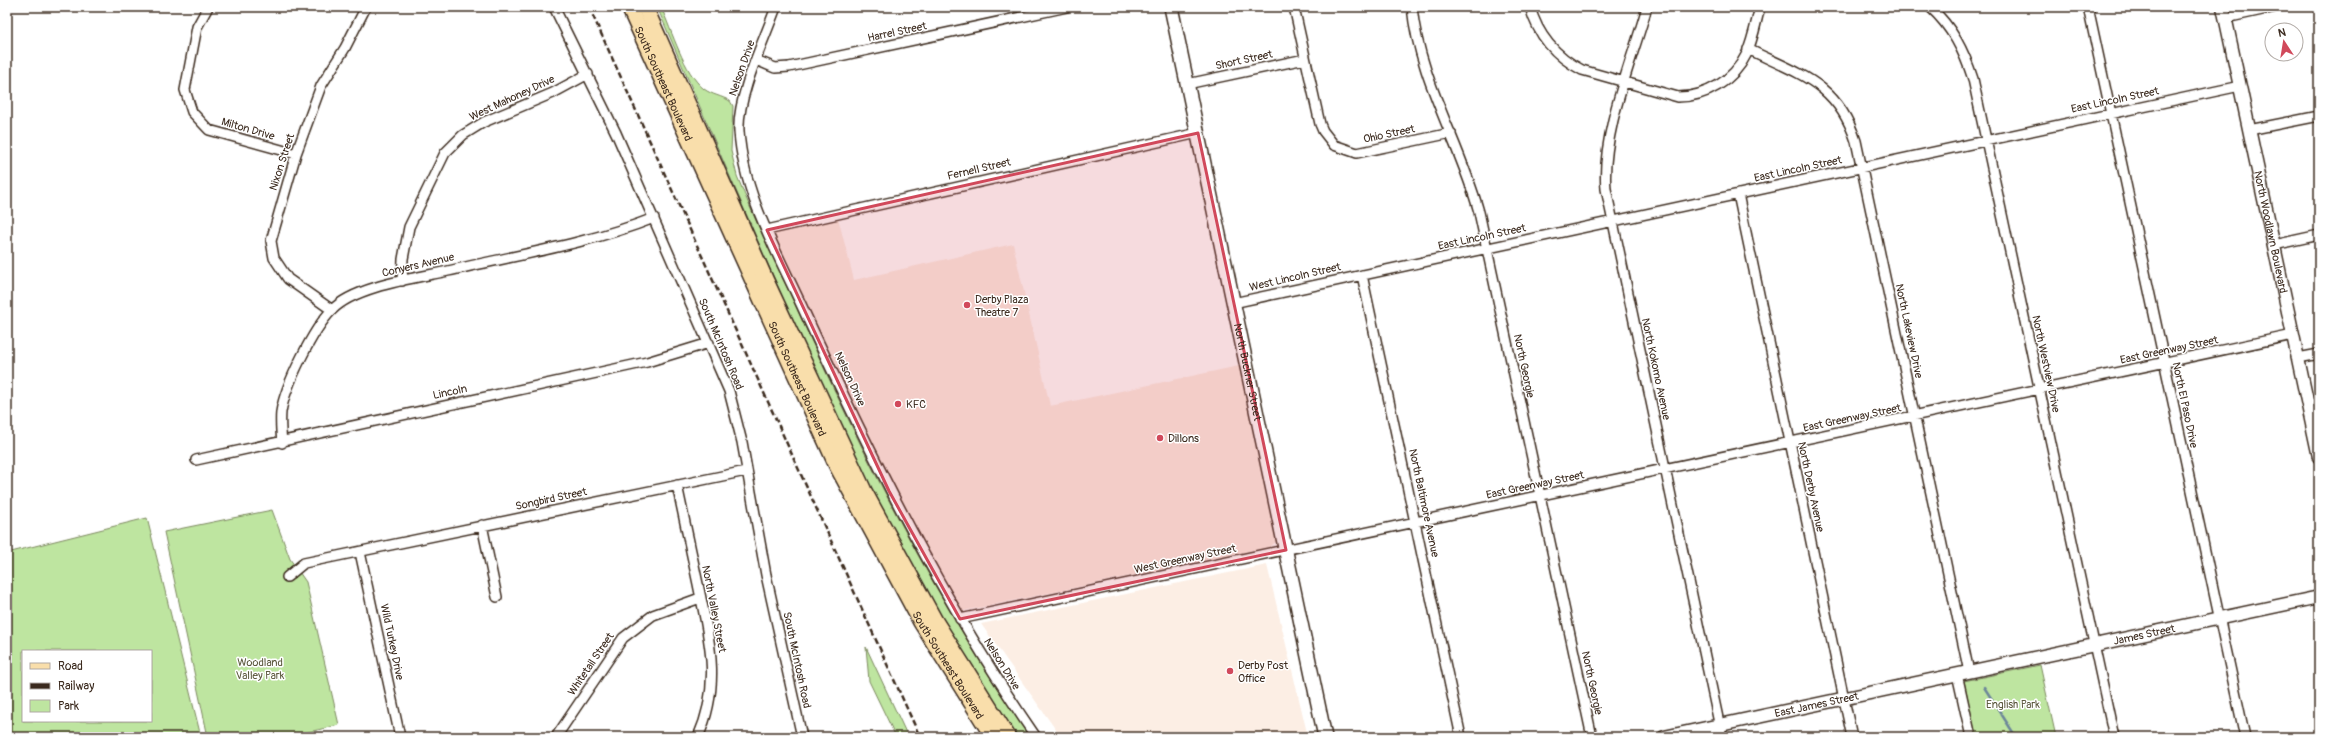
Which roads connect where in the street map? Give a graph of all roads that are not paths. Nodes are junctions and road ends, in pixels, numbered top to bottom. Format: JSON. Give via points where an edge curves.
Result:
{"nodes":[{"id":1,"x":208,"y":7,"type":"edge"},
{"id":2,"x":366,"y":7,"type":"edge"},
{"id":3,"x":554,"y":7,"type":"edge"},
{"id":4,"x":629,"y":7,"type":"edge"},
{"id":5,"x":645,"y":7,"type":"edge"},
{"id":6,"x":776,"y":7,"type":"edge"},
{"id":7,"x":1067,"y":7,"type":"edge"},
{"id":8,"x":1171,"y":7,"type":"edge"},
{"id":9,"x":1294,"y":7,"type":"edge"},
{"id":10,"x":1412,"y":7,"type":"edge"},
{"id":11,"x":1530,"y":7,"type":"edge"},
{"id":12,"x":1647,"y":7,"type":"edge"},
{"id":13,"x":1760,"y":7,"type":"edge"},
{"id":14,"x":1930,"y":7,"type":"edge"},
{"id":15,"x":2088,"y":7,"type":"edge"},
{"id":16,"x":2276,"y":7,"type":"edge"},
{"id":17,"x":2224,"y":13,"type":"edge"},
{"id":18,"x":1748,"y":49,"type":"junction"},
{"id":19,"x":1305,"y":59,"type":"junction"},
{"id":20,"x":756,"y":60,"type":"junction"},
{"id":21,"x":588,"y":74,"type":"junction"},
{"id":22,"x":1625,"y":83,"type":"junction"},
{"id":23,"x":1187,"y":84,"type":"junction"},
{"id":24,"x":2240,"y":86,"type":"junction"},
{"id":25,"x":2111,"y":114,"type":"junction"},
{"id":26,"x":2319,"y":116,"type":"edge"},
{"id":27,"x":2249,"y":130,"type":"junction"},
{"id":28,"x":1198,"y":133,"type":"junction"},
{"id":29,"x":1452,"y":133,"type":"junction"},
{"id":30,"x":1986,"y":140,"type":"junction"},
{"id":31,"x":296,"y":154,"type":"junction"},
{"id":32,"x":1862,"y":167,"type":"junction"},
{"id":33,"x":1738,"y":194,"type":"junction"},
{"id":34,"x":654,"y":218,"type":"junction"},
{"id":35,"x":1612,"y":222,"type":"junction"},
{"id":36,"x":767,"y":230,"type":"junction"},
{"id":37,"x":2319,"y":235,"type":"edge"},
{"id":38,"x":2274,"y":245,"type":"junction"},
{"id":39,"x":1487,"y":248,"type":"junction"},
{"id":40,"x":1362,"y":275,"type":"junction"},
{"id":41,"x":402,"y":281,"type":"junction"},
{"id":42,"x":1234,"y":303,"type":"junction"},
{"id":43,"x":332,"y":310,"type":"junction"},
{"id":44,"x":2293,"y":335,"type":"junction"},
{"id":45,"x":708,"y":343,"type":"junction"},
{"id":46,"x":2319,"y":354,"type":"edge"},
{"id":47,"x":2298,"y":358,"type":"junction"},
{"id":48,"x":2164,"y":363,"type":"junction"},
{"id":49,"x":2039,"y":390,"type":"junction"},
{"id":50,"x":1914,"y":416,"type":"junction"},
{"id":51,"x":282,"y":443,"type":"junction"},
{"id":52,"x":1790,"y":443,"type":"junction"},
{"id":53,"x":2319,"y":457,"type":"edge"},
{"id":54,"x":196,"y":460,"type":"dead end"},
{"id":55,"x":1664,"y":470,"type":"junction"},
{"id":56,"x":746,"y":471,"type":"junction"},
{"id":57,"x":677,"y":485,"type":"junction"},
{"id":58,"x":1540,"y":496,"type":"junction"},
{"id":59,"x":1416,"y":522,"type":"junction"},
{"id":60,"x":482,"y":526,"type":"junction"},
{"id":61,"x":1286,"y":550,"type":"junction"},
{"id":62,"x":360,"y":552,"type":"junction"},
{"id":63,"x":287,"y":577,"type":"dead end"},
{"id":64,"x":497,"y":597,"type":"dead end"},
{"id":65,"x":2319,"y":597,"type":"edge"},
{"id":66,"x":700,"y":598,"type":"junction"},
{"id":67,"x":2219,"y":618,"type":"junction"},
{"id":68,"x":960,"y":619,"type":"junction"},
{"id":69,"x":2094,"y":646,"type":"junction"},
{"id":70,"x":1963,"y":673,"type":"junction"},
{"id":71,"x":1844,"y":698,"type":"junction"},
{"id":72,"x":1721,"y":731,"type":"edge"},
{"id":73,"x":400,"y":737,"type":"edge"},
{"id":74,"x":556,"y":737,"type":"edge"},
{"id":75,"x":698,"y":737,"type":"edge"},
{"id":76,"x":802,"y":737,"type":"edge"},
{"id":77,"x":993,"y":737,"type":"edge"},
{"id":78,"x":1008,"y":737,"type":"edge"},
{"id":79,"x":1036,"y":737,"type":"edge"},
{"id":80,"x":1325,"y":737,"type":"edge"},
{"id":81,"x":1461,"y":737,"type":"edge"},
{"id":82,"x":1592,"y":737,"type":"edge"},
{"id":83,"x":1664,"y":737,"type":"edge"},
{"id":84,"x":1852,"y":737,"type":"edge"},
{"id":85,"x":1971,"y":737,"type":"edge"},
{"id":86,"x":2114,"y":737,"type":"edge"},
{"id":87,"x":2244,"y":737,"type":"edge"}],
"edges":[{"from":1,"to":31,"type":"street","name":"Milton Drive","via":[[197,27],[185,90],[192,112],[209,130]]},
{"from":2,"to":31,"type":"street","name":"Nixon Street","via":[[321,86]]},
{"from":3,"to":21,"type":"street","name":"South McIntosh Road"},
{"from":4,"to":77,"type":"main road","name":"South Southeast Boulevard","via":[[844,479],[921,622]]},
{"from":5,"to":78,"type":"main road","name":"South Southeast Boulevard","via":[[766,281],[864,491],[935,621]]},
{"from":6,"to":20,"type":"street","name":"Nelson Drive"},
{"from":7,"to":20,"type":"street","name":"Harrel Street","via":[[788,68],[775,68]]},
{"from":8,"to":23,"type":"main road","name":"North Buckner Street"},
{"from":9,"to":19,"type":"street"},
{"from":10,"to":29,"type":"street","name":"North Georgie","via":[[1417,42]]},
{"from":11,"to":22,"type":"street","via":[[1543,37],[1559,56],[1582,70]]},
{"from":12,"to":22,"type":"street","name":"North Kokomo Avenue"},
{"from":13,"to":18,"type":"street"},
{"from":14,"to":30,"type":"street","name":"North Westview Drive","via":[[1950,29],[1968,63]]},
{"from":15,"to":25,"type":"street","name":"North El Paso Drive"},
{"from":16,"to":17,"type":"street"},
{"from":17,"to":24,"type":"street","name":"North Woodlawn Boulevard"},
{"from":18,"to":22,"type":"street","via":[[1740,64],[1729,76],[1701,94],[1674,97]]},
{"from":18,"to":32,"type":"street","name":"North Lakeview Drive","via":[[1813,81],[1827,91],[1842,108],[1851,126]]},
{"from":19,"to":23,"type":"street","name":"Short Street"},
{"from":19,"to":29,"type":"street","name":"Ohio Street","via":[[1320,124],[1334,145],[1357,154]]},
{"from":20,"to":36,"type":"street","name":"Nelson Drive","via":[[744,97],[739,128],[742,164]]},
{"from":21,"to":34,"type":"street","name":"South McIntosh Road"},
{"from":21,"to":41,"type":"street","name":"West Mahoney Drive","via":[[548,95],[484,122],[463,135],[445,153],[409,227]]},
{"from":22,"to":35,"type":"street","name":"North Kokomo Avenue","via":[[1607,151],[1606,180]]},
{"from":23,"to":28,"type":"main road","name":"North Buckner Street"},
{"from":24,"to":25,"type":"street","name":"East Lincoln Street"},
{"from":24,"to":27,"type":"street","name":"North Woodlawn Boulevard"},
{"from":25,"to":30,"type":"street","name":"East Lincoln Street"},
{"from":25,"to":48,"type":"street","name":"North El Paso Drive"},
{"from":26,"to":27,"type":"street"},
{"from":27,"to":38,"type":"street","name":"North Woodlawn Boulevard"},
{"from":28,"to":36,"type":"street","name":"Fernell Street"},
{"from":28,"to":42,"type":"main road","name":"North Buckner Street"},
{"from":29,"to":39,"type":"street","name":"North Georgie","via":[[1472,187]]},
{"from":30,"to":32,"type":"street","name":"East Lincoln Street"},
{"from":30,"to":49,"type":"street","name":"North Westview Drive"},
{"from":31,"to":43,"type":"street","name":"Nixon Street","via":[[270,241],[272,250],[280,269],[288,279]]},
{"from":32,"to":33,"type":"street","name":"East Lincoln Street"},
{"from":32,"to":50,"type":"street","name":"North Lakeview Drive"},
{"from":33,"to":35,"type":"street","name":"East Lincoln Street"},
{"from":33,"to":52,"type":"street","name":"North Derby Avenue"},
{"from":34,"to":41,"type":"street","name":"Conyers Avenue","via":[[607,235]]},
{"from":34,"to":45,"type":"street","name":"South McIntosh Road"},
{"from":35,"to":39,"type":"street","name":"East Lincoln Street"},
{"from":35,"to":55,"type":"street","name":"North Kokomo Avenue"},
{"from":36,"to":68,"type":"street","name":"Nelson Drive","via":[[889,491]]},
{"from":37,"to":38,"type":"street"},
{"from":38,"to":44,"type":"street","name":"North Woodlawn Boulevard"},
{"from":39,"to":40,"type":"street","name":"East Lincoln Street"},
{"from":39,"to":58,"type":"street","name":"North Georgie"},
{"from":40,"to":42,"type":"street","name":"West Lincoln Street"},
{"from":40,"to":59,"type":"street","name":"North Baltimore Avenue"},
{"from":41,"to":43,"type":"street","name":"Conyers Avenue","via":[[365,291]]},
{"from":42,"to":61,"type":"main road","name":"North Buckner Street"},
{"from":43,"to":51,"type":"street","name":"Conyers Avenue","via":[[302,358],[284,398],[280,424]]},
{"from":44,"to":47,"type":"street","name":"North Woodlawn Boulevard"},
{"from":44,"to":48,"type":"street","name":"East Greenway Street"},
{"from":45,"to":51,"type":"street","name":"Lincoln","via":[[647,362]]},
{"from":45,"to":56,"type":"street","name":"South McIntosh Road","via":[[731,398]]},
{"from":46,"to":47,"type":"street"},
{"from":47,"to":53,"type":"street","name":"North Woodlawn Boulevard"},
{"from":48,"to":49,"type":"street","name":"East Greenway Street"},
{"from":48,"to":67,"type":"street","name":"North El Paso Drive"},
{"from":49,"to":50,"type":"street","name":"East Greenway Street"},
{"from":49,"to":69,"type":"street","name":"North Westview Drive"},
{"from":50,"to":52,"type":"street","name":"East Greenway Street"},
{"from":50,"to":70,"type":"street","name":"North Lakeview Drive"},
{"from":51,"to":54,"type":"street","name":"Lincoln"},
{"from":52,"to":55,"type":"street","name":"East Greenway Street"},
{"from":52,"to":71,"type":"street","name":"North Derby Avenue"},
{"from":55,"to":58,"type":"street","name":"East Greenway Street"},
{"from":55,"to":72,"type":"street","name":"North Kokomo Avenue"},
{"from":56,"to":57,"type":"street","name":"Songbird Street"},
{"from":56,"to":76,"type":"street","name":"South McIntosh Road"},
{"from":57,"to":60,"type":"street","name":"Songbird Street"},
{"from":57,"to":66,"type":"street","name":"North Valley Street"},
{"from":58,"to":59,"type":"street","name":"East Greenway Street"},
{"from":58,"to":82,"type":"street","name":"North Georgie"},
{"from":59,"to":61,"type":"street","name":"West Greenway Street"},
{"from":59,"to":81,"type":"street","name":"North Baltimore Avenue"},
{"from":60,"to":62,"type":"street","name":"Songbird Street"},
{"from":60,"to":64,"type":"street"},
{"from":61,"to":68,"type":"street","name":"West Greenway Street"},
{"from":61,"to":80,"type":"main road","name":"North Buckner Street"},
{"from":62,"to":63,"type":"street","name":"Songbird Street","via":[[304,563]]},
{"from":62,"to":73,"type":"street","name":"Wild Turkey Drive"},
{"from":65,"to":67,"type":"street","name":"James Street"},
{"from":66,"to":74,"type":"street","name":"Whitetail Street","via":[[653,615],[623,638]]},
{"from":66,"to":75,"type":"street","name":"North Valley Street","via":[[713,666],[708,705]]},
{"from":67,"to":69,"type":"street","name":"James Street"},
{"from":67,"to":87,"type":"street","name":"North El Paso Drive"},
{"from":68,"to":79,"type":"street","name":"Nelson Drive"},
{"from":69,"to":70,"type":"street","name":"James Street"},
{"from":69,"to":86,"type":"street","name":"North Westview Drive"},
{"from":70,"to":71,"type":"street","name":"East James Street"},
{"from":70,"to":85,"type":"street","name":"North Lakeview Drive"},
{"from":71,"to":72,"type":"street","name":"East James Street"},
{"from":71,"to":84,"type":"street","name":"North Derby Avenue"},
{"from":72,"to":83,"type":"street","name":"East James Street"}]}
